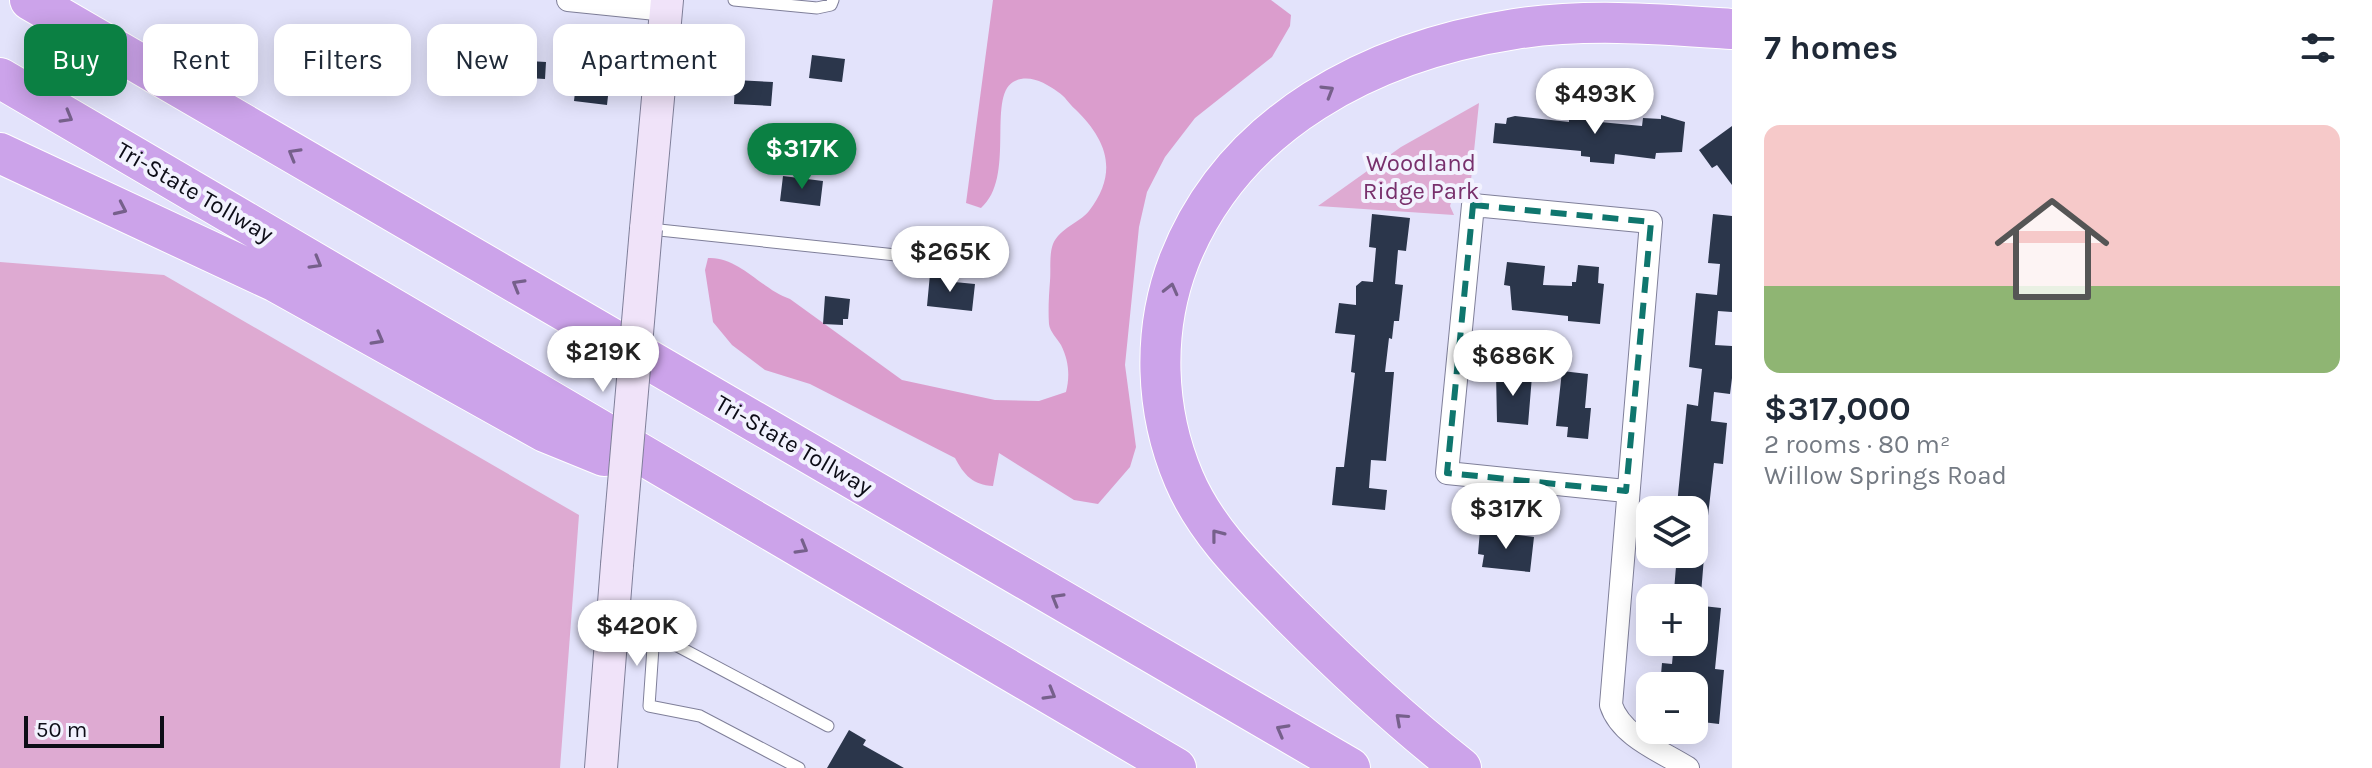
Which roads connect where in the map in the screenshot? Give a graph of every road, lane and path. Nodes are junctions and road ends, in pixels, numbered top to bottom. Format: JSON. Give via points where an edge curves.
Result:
{"nodes":[{"id":1,"x":30,"y":0,"type":"edge"},
{"id":2,"x":568,"y":0,"type":"edge"},
{"id":3,"x":734,"y":0,"type":"edge"},
{"id":4,"x":833,"y":0,"type":"edge"},
{"id":5,"x":666,"y":5,"type":"edge"},
{"id":6,"x":1732,"y":29,"type":"edge"},
{"id":7,"x":0,"y":78,"type":"edge"},
{"id":8,"x":0,"y":153,"type":"edge"},
{"id":9,"x":646,"y":229,"type":"junction"},
{"id":10,"x":924,"y":258,"type":"dead end"},
{"id":11,"x":1626,"y":491,"type":"junction"},
{"id":12,"x":734,"y":509,"type":"junction"},
{"id":13,"x":613,"y":611,"type":"junction"},
{"id":14,"x":654,"y":633,"type":"junction"},
{"id":15,"x":828,"y":726,"type":"dead end"},
{"id":16,"x":601,"y":768,"type":"edge"},
{"id":17,"x":799,"y":768,"type":"edge"},
{"id":18,"x":1176,"y":768,"type":"edge"},
{"id":19,"x":1350,"y":768,"type":"edge"},
{"id":20,"x":1461,"y":768,"type":"edge"},
{"id":21,"x":1688,"y":768,"type":"edge"}],
"edges":[{"from":19,"to":1,"type":"highway","name":"Tri-State Tollway","one_way":true},
{"from":2,"to":5,"type":"street"},
{"from":3,"to":4,"type":"lane","via":[[817,8]]},
{"from":5,"to":9,"type":"main road"},
{"from":20,"to":6,"type":"highway","one_way":true,"via":[[1338,662],[1238,562],[1206,520],[1184,479],[1161,389],[1161,339],[1170,285],[1190,234],[1245,155],[1285,118],[1337,85],[1458,40],[1518,28],[1619,22]]},
{"from":7,"to":12,"type":"highway","name":"Tri-State Tollway","one_way":true},
{"from":8,"to":12,"type":"highway","one_way":true,"via":[[276,282],[545,432]]},
{"from":9,"to":10,"type":"lane"},
{"from":9,"to":13,"type":"main road","bridge":true},
{"from":11,"to":11,"type":"street","via":[[1651,222],[1473,205],[1447,473]]},
{"from":11,"to":21,"type":"street","via":[[1611,705],[1628,731]]},
{"from":12,"to":18,"type":"highway","name":"Tri-State Tollway","one_way":true},
{"from":13,"to":14,"type":"lane"},
{"from":13,"to":16,"type":"main road"},
{"from":14,"to":15,"type":"lane"},
{"from":14,"to":17,"type":"lane","via":[[649,706],[700,716]]}]}
